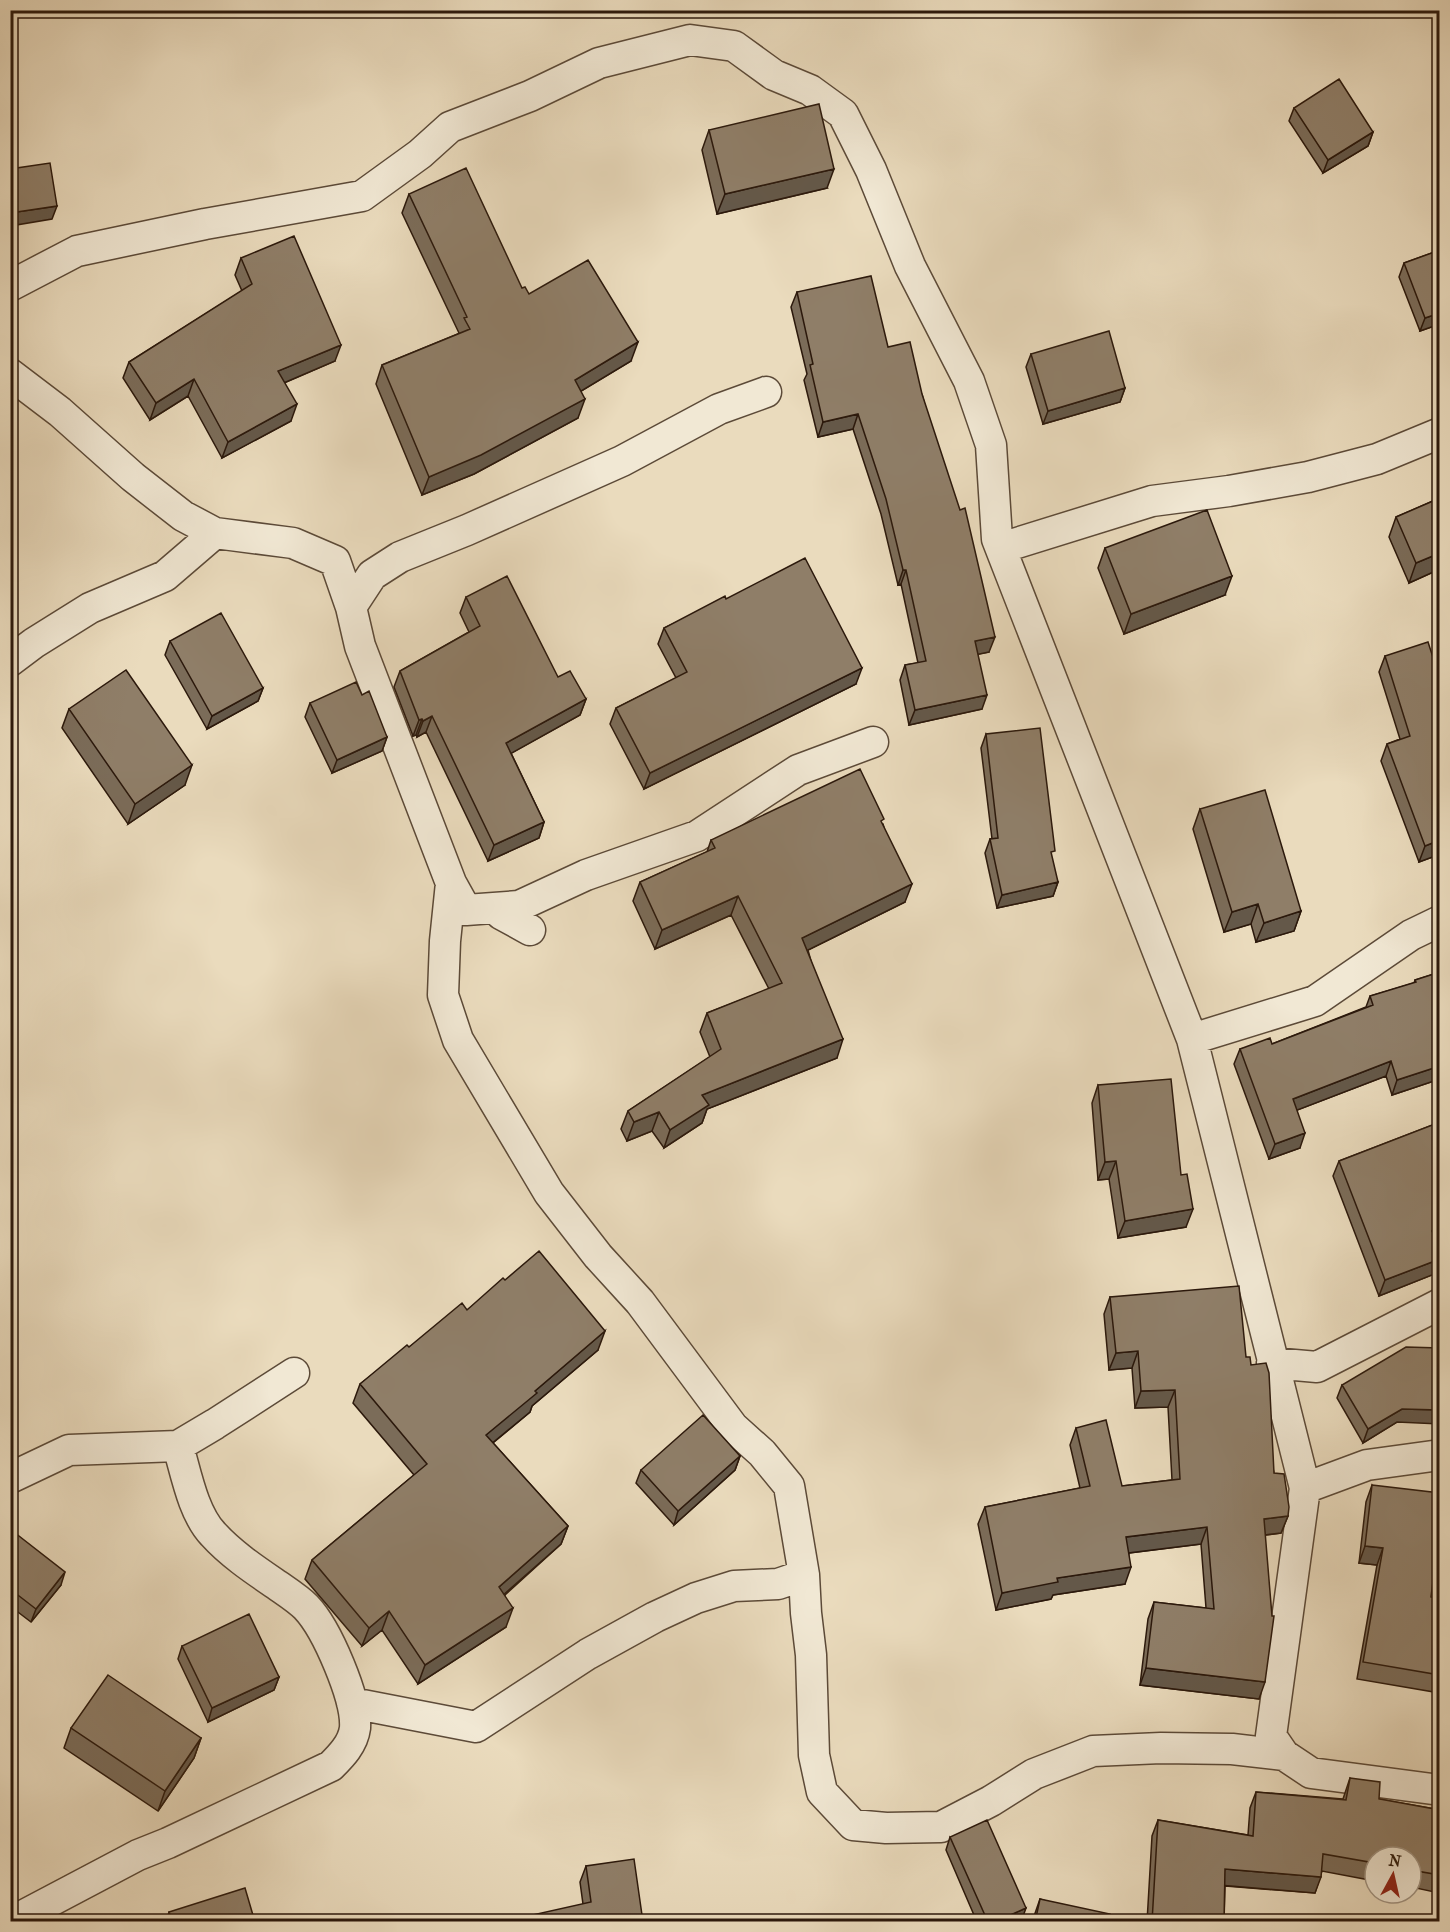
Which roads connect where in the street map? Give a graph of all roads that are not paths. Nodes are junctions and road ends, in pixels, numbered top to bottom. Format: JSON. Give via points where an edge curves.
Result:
{"nodes":[{"id":1,"x":10,"y":286,"type":"edge"},
{"id":2,"x":10,"y":374,"type":"edge"},
{"id":3,"x":766,"y":392,"type":"dead end"},
{"id":4,"x":1440,"y":433,"type":"edge"},
{"id":5,"x":215,"y":533,"type":"junction"},
{"id":6,"x":1001,"y":548,"type":"junction"},
{"id":7,"x":335,"y":561,"type":"junction"},
{"id":8,"x":372,"y":575,"type":"junction"},
{"id":9,"x":351,"y":607,"type":"junction"},
{"id":10,"x":10,"y":661,"type":"edge"},
{"id":11,"x":873,"y":742,"type":"dead end"},
{"id":12,"x":451,"y":883,"type":"junction"},
{"id":13,"x":1440,"y":921,"type":"edge"},
{"id":14,"x":1192,"y":1038,"type":"junction"},
{"id":15,"x":1440,"y":1304,"type":"edge"},
{"id":16,"x":1272,"y":1363,"type":"junction"},
{"id":17,"x":294,"y":1373,"type":"dead end"},
{"id":18,"x":178,"y":1446,"type":"junction"},
{"id":19,"x":1440,"y":1455,"type":"edge"},
{"id":20,"x":10,"y":1478,"type":"edge"},
{"id":21,"x":1305,"y":1488,"type":"junction"},
{"id":22,"x":804,"y":1575,"type":"junction"},
{"id":23,"x":352,"y":1703,"type":"junction"},
{"id":24,"x":1284,"y":1755,"type":"junction"},
{"id":25,"x":1440,"y":1790,"type":"edge"},
{"id":26,"x":11,"y":1922,"type":"edge"}],
"edges":[{"from":1,"to":6,"type":"street","via":[[77,251],[362,195],[420,154],[450,127],[530,96],[599,63],[690,40],[734,46],[774,75],[810,90],[843,114],[871,170],[910,266],[969,381],[992,445],[997,538]]},
{"from":2,"to":5,"type":"street","via":[[183,516]]},
{"from":3,"to":8,"type":"street","via":[[719,409],[622,460],[399,557]]},
{"from":4,"to":6,"type":"street","via":[[1377,459],[1308,477],[1152,501]]},
{"from":5,"to":7,"type":"street","via":[[293,543]]},
{"from":5,"to":10,"type":"street","via":[[165,576],[90,608]]},
{"from":6,"to":14,"type":"street"},
{"from":7,"to":8,"type":"street","via":[[344,572]]},
{"from":7,"to":9,"type":"street"},
{"from":8,"to":9,"type":"street"},
{"from":9,"to":12,"type":"street","via":[[360,646]]},
{"from":11,"to":12,"type":"street","via":[[798,770],[698,836],[586,875],[524,918],[466,910]]},
{"from":12,"to":22,"type":"street","via":[[443,994],[458,1040],[549,1193],[640,1302],[733,1427],[762,1453],[789,1486]]},
{"from":13,"to":14,"type":"street","via":[[1411,935],[1315,1001]]},
{"from":14,"to":16,"type":"street"},
{"from":15,"to":16,"type":"street","via":[[1317,1368]]},
{"from":16,"to":21,"type":"street"},
{"from":17,"to":18,"type":"street"},
{"from":18,"to":20,"type":"street","via":[[69,1450]]},
{"from":18,"to":23,"type":"street","via":[[199,1513],[212,1533],[306,1606],[331,1647]]},
{"from":19,"to":21,"type":"street","via":[[1367,1465]]},
{"from":21,"to":24,"type":"street","via":[[1270,1736]]},
{"from":22,"to":23,"type":"street","via":[[778,1584],[734,1586],[655,1617],[588,1654],[476,1727]]},
{"from":22,"to":24,"type":"street","via":[[812,1655],[814,1755],[822,1792],[853,1825],[941,1827],[1034,1774],[1094,1751],[1232,1749]]},
{"from":23,"to":26,"type":"street","via":[[355,1729],[342,1755],[331,1766],[138,1855]]},
{"from":24,"to":25,"type":"street","via":[[1311,1773]]}]}
